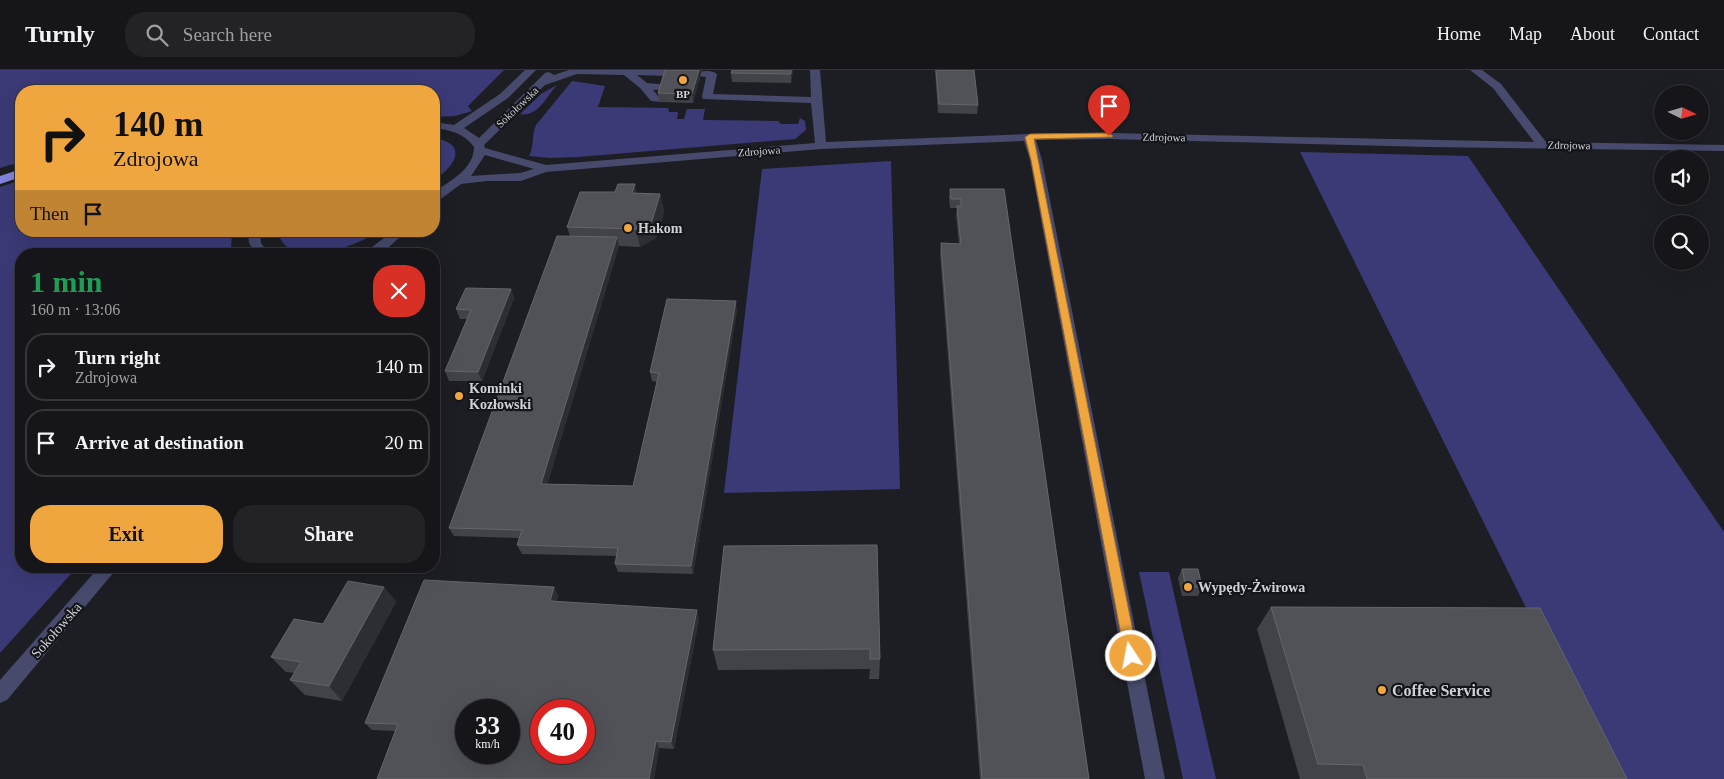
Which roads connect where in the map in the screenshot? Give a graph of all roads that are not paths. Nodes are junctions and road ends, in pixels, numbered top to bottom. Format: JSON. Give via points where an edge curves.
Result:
{"nodes":[{"id":1,"x":531,"y":70,"type":"edge"},
{"id":2,"x":554,"y":70,"type":"edge"},
{"id":3,"x":576,"y":70,"type":"edge"},
{"id":4,"x":815,"y":70,"type":"edge"},
{"id":5,"x":1475,"y":70,"type":"edge"},
{"id":6,"x":1497,"y":70,"type":"edge"},
{"id":7,"x":631,"y":71,"type":"edge"},
{"id":8,"x":709,"y":72,"type":"edge"},
{"id":9,"x":668,"y":73,"type":"edge"},
{"id":10,"x":543,"y":82,"type":"junction"},
{"id":11,"x":644,"y":86,"type":"junction"},
{"id":12,"x":1498,"y":86,"type":"junction"},
{"id":13,"x":664,"y":87,"type":"edge"},
{"id":14,"x":704,"y":90,"type":"junction"},
{"id":15,"x":661,"y":99,"type":"edge"},
{"id":16,"x":694,"y":100,"type":"edge"},
{"id":17,"x":816,"y":100,"type":"junction"},
{"id":18,"x":440,"y":126,"type":"edge"},
{"id":19,"x":456,"y":128,"type":"junction"},
{"id":20,"x":1030,"y":137,"type":"junction"},
{"id":21,"x":1542,"y":145,"type":"junction"},
{"id":22,"x":821,"y":146,"type":"junction"},
{"id":23,"x":479,"y":147,"type":"junction"},
{"id":24,"x":1724,"y":148,"type":"edge"},
{"id":25,"x":544,"y":169,"type":"junction"},
{"id":26,"x":15,"y":175,"type":"edge"},
{"id":27,"x":0,"y":180,"type":"edge"},
{"id":28,"x":456,"y":181,"type":"junction"},
{"id":29,"x":440,"y":193,"type":"edge"},
{"id":30,"x":394,"y":237,"type":"edge"},
{"id":31,"x":380,"y":248,"type":"edge"},
{"id":32,"x":105,"y":573,"type":"edge"},
{"id":33,"x":0,"y":694,"type":"edge"},
{"id":34,"x":1155,"y":779,"type":"edge"}],
"edges":[{"from":1,"to":19,"type":"street","name":"Sokołowska","via":[[504,96]]},
{"from":2,"to":10,"type":"street","name":"Sokołowska"},
{"from":3,"to":7,"type":"street"},
{"from":3,"to":10,"type":"street"},
{"from":4,"to":17,"type":"street"},
{"from":5,"to":12,"type":"street"},
{"from":6,"to":12,"type":"street"},
{"from":7,"to":9,"type":"street"},
{"from":7,"to":11,"type":"street"},
{"from":8,"to":14,"type":"street"},
{"from":10,"to":23,"type":"street","name":"Sokołowska"},
{"from":11,"to":13,"type":"street"},
{"from":11,"to":15,"type":"street","via":[[656,99]]},
{"from":12,"to":21,"type":"street"},
{"from":14,"to":16,"type":"street"},
{"from":14,"to":17,"type":"street"},
{"from":17,"to":22,"type":"street"},
{"from":18,"to":19,"type":"street"},
{"from":19,"to":23,"type":"street","name":"Zdrojowa","via":[[469,135]]},
{"from":20,"to":21,"type":"street","name":"Zdrojowa"},
{"from":20,"to":22,"type":"street","name":"Zdrojowa"},
{"from":20,"to":34,"type":"street"},
{"from":21,"to":24,"type":"street","name":"Zdrojowa"},
{"from":22,"to":25,"type":"street","name":"Zdrojowa"},
{"from":23,"to":25,"type":"street","name":"Zdrojowa","via":[[502,158],[531,162]]},
{"from":23,"to":28,"type":"street","name":"Sokołowska","via":[[479,158]]},
{"from":25,"to":28,"type":"street","name":"Zdrojowa","via":[[521,177]]},
{"from":26,"to":27,"type":"highway"},
{"from":28,"to":29,"type":"street","name":"Sokołowska"},
{"from":30,"to":31,"type":"street"},
{"from":32,"to":33,"type":"street","name":"Sokołowska"}]}
